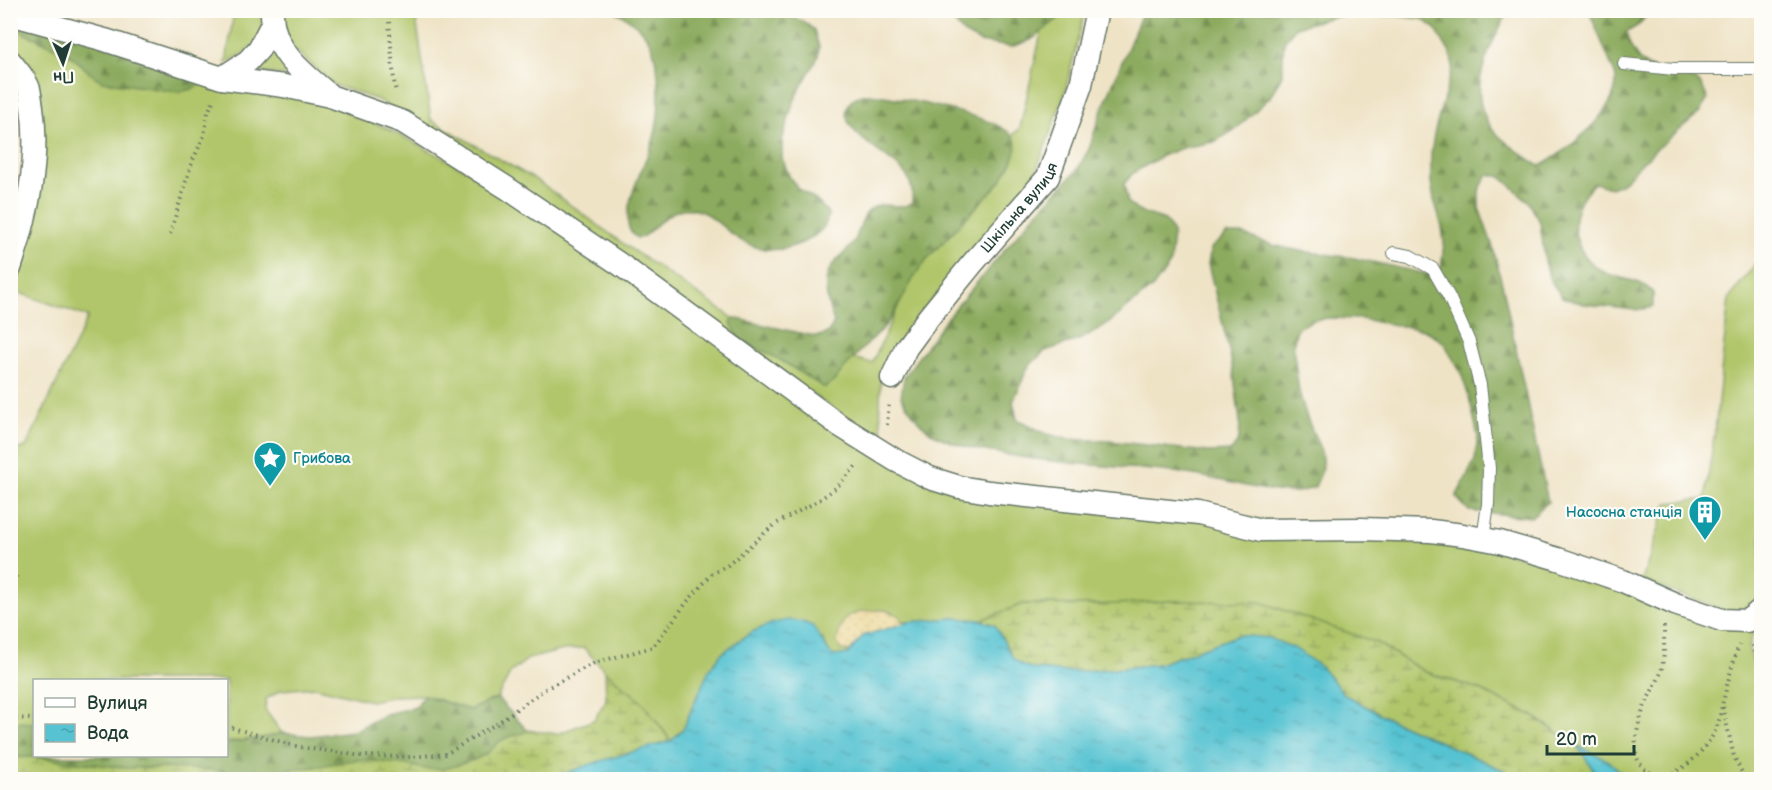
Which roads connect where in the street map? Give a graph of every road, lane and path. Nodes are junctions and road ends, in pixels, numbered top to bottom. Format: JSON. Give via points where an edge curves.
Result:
{"nodes":[{"id":1,"x":388,"y":10,"type":"edge"},
{"id":2,"x":1096,"y":10,"type":"edge"},
{"id":3,"x":10,"y":14,"type":"edge"},
{"id":4,"x":272,"y":17,"type":"edge"},
{"id":5,"x":10,"y":62,"type":"edge"},
{"id":6,"x":1624,"y":64,"type":"dead end"},
{"id":7,"x":1761,"y":69,"type":"edge"},
{"id":8,"x":222,"y":78,"type":"junction"},
{"id":9,"x":330,"y":96,"type":"junction"},
{"id":10,"x":403,"y":122,"type":"junction"},
{"id":11,"x":170,"y":234,"type":"dead end"},
{"id":12,"x":1394,"y":253,"type":"dead end"},
{"id":13,"x":10,"y":268,"type":"edge"},
{"id":14,"x":892,"y":378,"type":"joint"},
{"id":15,"x":880,"y":450,"type":"junction"},
{"id":16,"x":1483,"y":539,"type":"junction"},
{"id":17,"x":16,"y":572,"type":"dead end"},
{"id":18,"x":10,"y":587,"type":"edge"},
{"id":19,"x":1658,"y":597,"type":"junction"},
{"id":20,"x":1754,"y":615,"type":"edge"},
{"id":21,"x":1722,"y":704,"type":"junction"},
{"id":22,"x":10,"y":718,"type":"edge"},
{"id":23,"x":33,"y":719,"type":"edge"},
{"id":24,"x":228,"y":727,"type":"edge"},
{"id":25,"x":1746,"y":780,"type":"edge"}],
"edges":[{"from":1,"to":10,"type":"path","via":[[394,81]]},
{"from":2,"to":14,"type":"street","name":"Шкільна вулиця","via":[[1081,85],[1048,177],[928,318],[906,348]]},
{"from":3,"to":8,"type":"street"},
{"from":4,"to":8,"type":"street","via":[[259,49]]},
{"from":4,"to":9,"type":"street","via":[[283,50],[301,72]]},
{"from":5,"to":13,"type":"street","via":[[28,87],[34,120],[28,199]]},
{"from":6,"to":7,"type":"lane","via":[[1674,69]]},
{"from":8,"to":9,"type":"street"},
{"from":8,"to":11,"type":"path"},
{"from":9,"to":10,"type":"street"},
{"from":10,"to":15,"type":"street","via":[[621,265],[838,425]]},
{"from":12,"to":16,"type":"lane","via":[[1410,256],[1433,269],[1469,342],[1480,385],[1488,468]]},
{"from":14,"to":15,"type":"path","via":[[887,430]]},
{"from":15,"to":16,"type":"street","via":[[930,478],[989,492],[1198,514],[1261,530],[1431,531]]},
{"from":15,"to":24,"type":"path","via":[[862,455],[858,465],[837,487],[774,525],[712,574],[653,647],[594,663],[545,689],[446,754],[352,754],[299,747]]},
{"from":16,"to":19,"type":"street","via":[[1558,559]]},
{"from":17,"to":18,"type":"path","via":[[16,581]]},
{"from":19,"to":20,"type":"street","via":[[1722,620]]},
{"from":19,"to":21,"type":"path","via":[[1664,618],[1664,656],[1639,726],[1636,754],[1640,764],[1659,776],[1677,772],[1693,760],[1716,729]]},
{"from":20,"to":21,"type":"path"},
{"from":21,"to":25,"type":"path","via":[[1734,757]]},
{"from":22,"to":23,"type":"path"}]}
